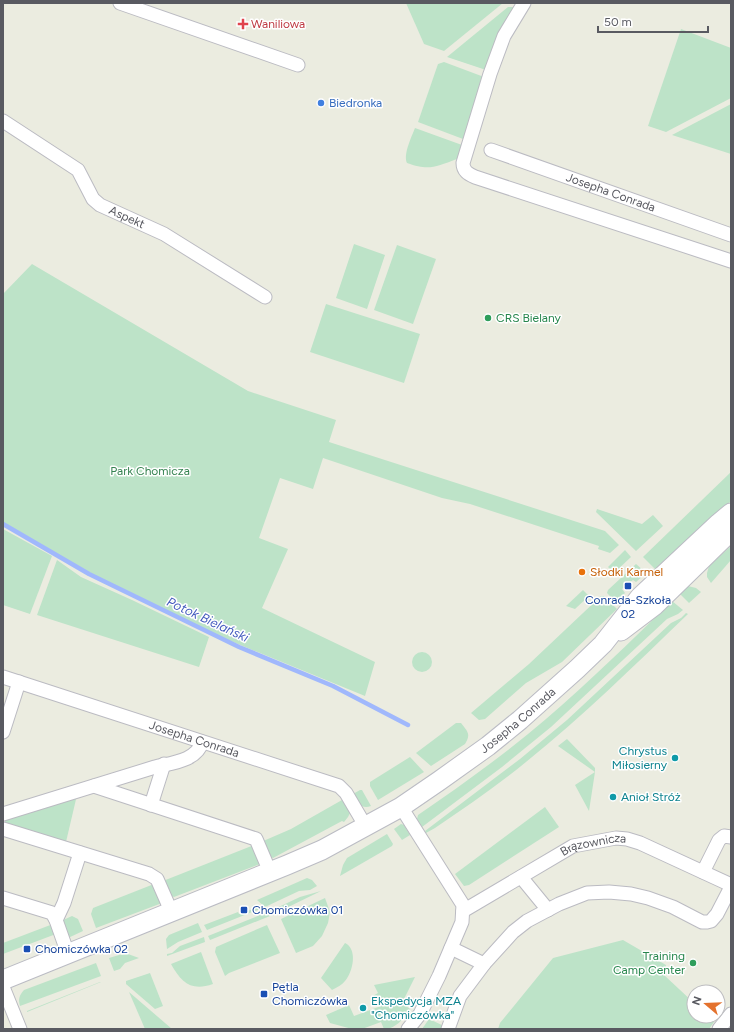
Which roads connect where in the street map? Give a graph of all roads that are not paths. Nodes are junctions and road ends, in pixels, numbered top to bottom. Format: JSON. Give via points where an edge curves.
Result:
{"nodes":[{"id":1,"x":120,"y":3,"type":"edge"},
{"id":2,"x":524,"y":3,"type":"edge"},
{"id":3,"x":298,"y":65,"type":"dead end"},
{"id":4,"x":3,"y":121,"type":"edge"},
{"id":5,"x":490,"y":150,"type":"dead end"},
{"id":6,"x":731,"y":235,"type":"edge"},
{"id":7,"x":731,"y":261,"type":"edge"},
{"id":8,"x":265,"y":297,"type":"dead end"},
{"id":9,"x":731,"y":513,"type":"edge"},
{"id":10,"x":731,"y":531,"type":"edge"},
{"id":11,"x":603,"y":644,"type":"junction"},
{"id":12,"x":3,"y":677,"type":"edge"},
{"id":13,"x":18,"y":682,"type":"junction"},
{"id":14,"x":3,"y":732,"type":"edge"},
{"id":15,"x":202,"y":742,"type":"junction"},
{"id":16,"x":164,"y":764,"type":"junction"},
{"id":17,"x":94,"y":786,"type":"junction"},
{"id":18,"x":151,"y":805,"type":"junction"},
{"id":19,"x":401,"y":807,"type":"junction"},
{"id":20,"x":3,"y":814,"type":"edge"},
{"id":21,"x":366,"y":827,"type":"junction"},
{"id":22,"x":3,"y":829,"type":"edge"},
{"id":23,"x":731,"y":837,"type":"edge"},
{"id":24,"x":80,"y":853,"type":"junction"},
{"id":25,"x":270,"y":872,"type":"junction"},
{"id":26,"x":703,"y":872,"type":"junction"},
{"id":27,"x":521,"y":877,"type":"junction"},
{"id":28,"x":731,"y":886,"type":"edge"},
{"id":29,"x":3,"y":898,"type":"edge"},
{"id":30,"x":548,"y":910,"type":"junction"},
{"id":31,"x":170,"y":911,"type":"junction"},
{"id":32,"x":463,"y":911,"type":"junction"},
{"id":33,"x":56,"y":920,"type":"junction"},
{"id":34,"x":451,"y":948,"type":"junction"},
{"id":35,"x":68,"y":954,"type":"junction"},
{"id":36,"x":484,"y":964,"type":"junction"},
{"id":37,"x":3,"y":980,"type":"edge"},
{"id":38,"x":3,"y":987,"type":"edge"},
{"id":39,"x":731,"y":1014,"type":"edge"},
{"id":40,"x":20,"y":1029,"type":"edge"},
{"id":41,"x":408,"y":1029,"type":"edge"},
{"id":42,"x":448,"y":1029,"type":"edge"},
{"id":43,"x":719,"y":1029,"type":"edge"}],
"edges":[{"from":1,"to":3,"type":"street"},
{"from":2,"to":7,"type":"street","via":[[504,36],[490,74],[462,163],[467,173]]},
{"from":4,"to":8,"type":"street","name":"Aspekt","via":[[78,170],[93,199],[100,205],[164,234]]},
{"from":5,"to":6,"type":"street","name":"Josepha Conrada"},
{"from":9,"to":11,"type":"street","name":"Josepha Conrada","via":[[640,597]]},
{"from":10,"to":11,"type":"street","name":"Josepha Conrada","via":[[654,606]]},
{"from":11,"to":19,"type":"street","name":"Josepha Conrada","via":[[515,725]]},
{"from":12,"to":13,"type":"street","name":"Josepha Conrada"},
{"from":13,"to":14,"type":"street"},
{"from":13,"to":15,"type":"street","name":"Josepha Conrada"},
{"from":15,"to":16,"type":"street","via":[[194,755]]},
{"from":15,"to":21,"type":"street","name":"Josepha Conrada","via":[[339,786]]},
{"from":16,"to":17,"type":"street"},
{"from":16,"to":18,"type":"street"},
{"from":17,"to":18,"type":"street"},
{"from":17,"to":20,"type":"street"},
{"from":18,"to":25,"type":"street","via":[[256,839]]},
{"from":19,"to":21,"type":"street","name":"Josepha Conrada"},
{"from":19,"to":32,"type":"street","via":[[463,905]]},
{"from":21,"to":25,"type":"street","name":"Josepha Conrada","via":[[322,850]]},
{"from":22,"to":24,"type":"street"},
{"from":23,"to":26,"type":"street","via":[[724,836],[719,840]]},
{"from":24,"to":31,"type":"street","via":[[149,874],[157,879]]},
{"from":24,"to":33,"type":"street"},
{"from":25,"to":31,"type":"street","name":"Josepha Conrada"},
{"from":26,"to":27,"type":"street","name":"Brązownicza","via":[[640,843],[616,838],[573,846]]},
{"from":26,"to":28,"type":"street","name":"Brązownicza"},
{"from":27,"to":30,"type":"street"},
{"from":27,"to":32,"type":"street","name":"Brązownicza"},
{"from":28,"to":30,"type":"street","via":[[717,914],[707,922],[660,902],[631,894],[610,892],[587,894]]},
{"from":29,"to":33,"type":"street","via":[[52,913]]},
{"from":30,"to":36,"type":"street","via":[[513,932]]},
{"from":31,"to":35,"type":"street","name":"Josepha Conrada"},
{"from":32,"to":34,"type":"street","via":[[462,922]]},
{"from":33,"to":35,"type":"street"},
{"from":34,"to":36,"type":"street"},
{"from":34,"to":41,"type":"street","via":[[420,1014]]},
{"from":35,"to":37,"type":"street","name":"Josepha Conrada"},
{"from":36,"to":42,"type":"street","via":[[460,996]]},
{"from":38,"to":40,"type":"street"},
{"from":39,"to":43,"type":"street"}]}
